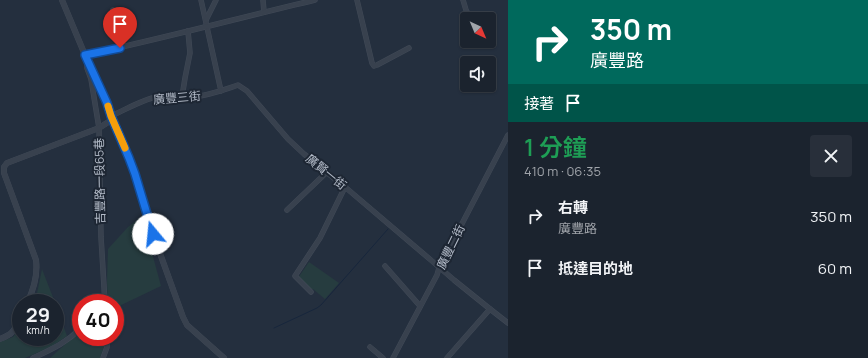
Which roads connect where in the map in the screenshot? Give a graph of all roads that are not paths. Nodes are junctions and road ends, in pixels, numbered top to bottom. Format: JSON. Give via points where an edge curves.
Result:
{"nodes":[{"id":1,"x":62,"y":0,"type":"edge"},
{"id":2,"x":201,"y":0,"type":"edge"},
{"id":3,"x":216,"y":0,"type":"edge"},
{"id":4,"x":263,"y":0,"type":"edge"},
{"id":5,"x":315,"y":0,"type":"edge"},
{"id":6,"x":357,"y":0,"type":"edge"},
{"id":7,"x":464,"y":0,"type":"edge"},
{"id":8,"x":112,"y":10,"type":"dead end"},
{"id":9,"x":264,"y":12,"type":"junction"},
{"id":10,"x":467,"y":12,"type":"edge"},
{"id":11,"x":206,"y":20,"type":"junction"},
{"id":12,"x":207,"y":26,"type":"junction"},
{"id":13,"x":188,"y":31,"type":"junction"},
{"id":14,"x":120,"y":48,"type":"junction"},
{"id":15,"x":409,"y":48,"type":"dead end"},
{"id":16,"x":86,"y":58,"type":"junction"},
{"id":17,"x":221,"y":91,"type":"junction"},
{"id":18,"x":182,"y":98,"type":"junction"},
{"id":19,"x":112,"y":117,"type":"junction"},
{"id":20,"x":99,"y":128,"type":"junction"},
{"id":21,"x":508,"y":135,"type":"edge"},
{"id":22,"x":327,"y":172,"type":"junction"},
{"id":23,"x":345,"y":187,"type":"junction"},
{"id":24,"x":287,"y":210,"type":"dead end"},
{"id":25,"x":385,"y":266,"type":"dead end"},
{"id":26,"x":439,"y":268,"type":"junction"},
{"id":27,"x":311,"y":292,"type":"dead end"},
{"id":28,"x":32,"y":294,"type":"edge"},
{"id":29,"x":104,"y":294,"type":"edge"},
{"id":30,"x":420,"y":306,"type":"junction"},
{"id":31,"x":490,"y":309,"type":"junction"},
{"id":32,"x":508,"y":323,"type":"edge"},
{"id":33,"x":12,"y":333,"type":"edge"},
{"id":34,"x":72,"y":337,"type":"edge"},
{"id":35,"x":0,"y":339,"type":"edge"},
{"id":36,"x":107,"y":346,"type":"edge"},
{"id":37,"x":370,"y":347,"type":"dead end"},
{"id":38,"x":33,"y":358,"type":"edge"},
{"id":39,"x":103,"y":358,"type":"edge"},
{"id":40,"x":224,"y":358,"type":"edge"},
{"id":41,"x":383,"y":358,"type":"edge"},
{"id":42,"x":393,"y":358,"type":"edge"},
{"id":43,"x":447,"y":358,"type":"edge"}],
"edges":[{"from":1,"to":16,"type":"street"},
{"from":2,"to":11,"type":"street"},
{"from":3,"to":11,"type":"street"},
{"from":4,"to":9,"type":"street"},
{"from":5,"to":9,"type":"street"},
{"from":6,"to":15,"type":"street","via":[[374,66]]},
{"from":7,"to":10,"type":"street"},
{"from":8,"to":14,"type":"street"},
{"from":9,"to":12,"type":"street"},
{"from":11,"to":12,"type":"street"},
{"from":12,"to":13,"type":"street"},
{"from":12,"to":17,"type":"street"},
{"from":13,"to":14,"type":"street"},
{"from":13,"to":18,"type":"street","via":[[190,53]]},
{"from":14,"to":16,"type":"street"},
{"from":16,"to":19,"type":"street"},
{"from":16,"to":20,"type":"street","name":"吉豐路一段65巷"},
{"from":17,"to":18,"type":"street","name":"廣豐三街"},
{"from":17,"to":22,"type":"street","name":"廣賢一街","via":[[238,85],[247,91],[293,144]]},
{"from":18,"to":19,"type":"street","name":"廣豐三街","via":[[158,96]]},
{"from":19,"to":20,"type":"street","name":"廣豐三街"},
{"from":19,"to":40,"type":"street","via":[[135,174],[182,317],[186,325]]},
{"from":20,"to":28,"type":"street","name":"廣豐三街","via":[[7,163],[4,167],[36,260],[37,270]]},
{"from":20,"to":29,"type":"street","name":"吉豐路一段65巷"},
{"from":21,"to":26,"type":"street","name":"廣豐二街"},
{"from":22,"to":23,"type":"street","name":"廣賢一街"},
{"from":22,"to":24,"type":"street"},
{"from":23,"to":26,"type":"street","name":"廣賢一街"},
{"from":23,"to":27,"type":"street","via":[[320,238],[295,276]]},
{"from":25,"to":30,"type":"street"},
{"from":26,"to":30,"type":"street","name":"廣豐二街"},
{"from":26,"to":31,"type":"street","name":"廣賢一街"},
{"from":30,"to":42,"type":"street","name":"廣豐二街"},
{"from":31,"to":32,"type":"street","name":"廣賢一街"},
{"from":31,"to":43,"type":"street"},
{"from":33,"to":35,"type":"street"},
{"from":34,"to":38,"type":"street"},
{"from":36,"to":39,"type":"street"},
{"from":37,"to":41,"type":"street"}]}
